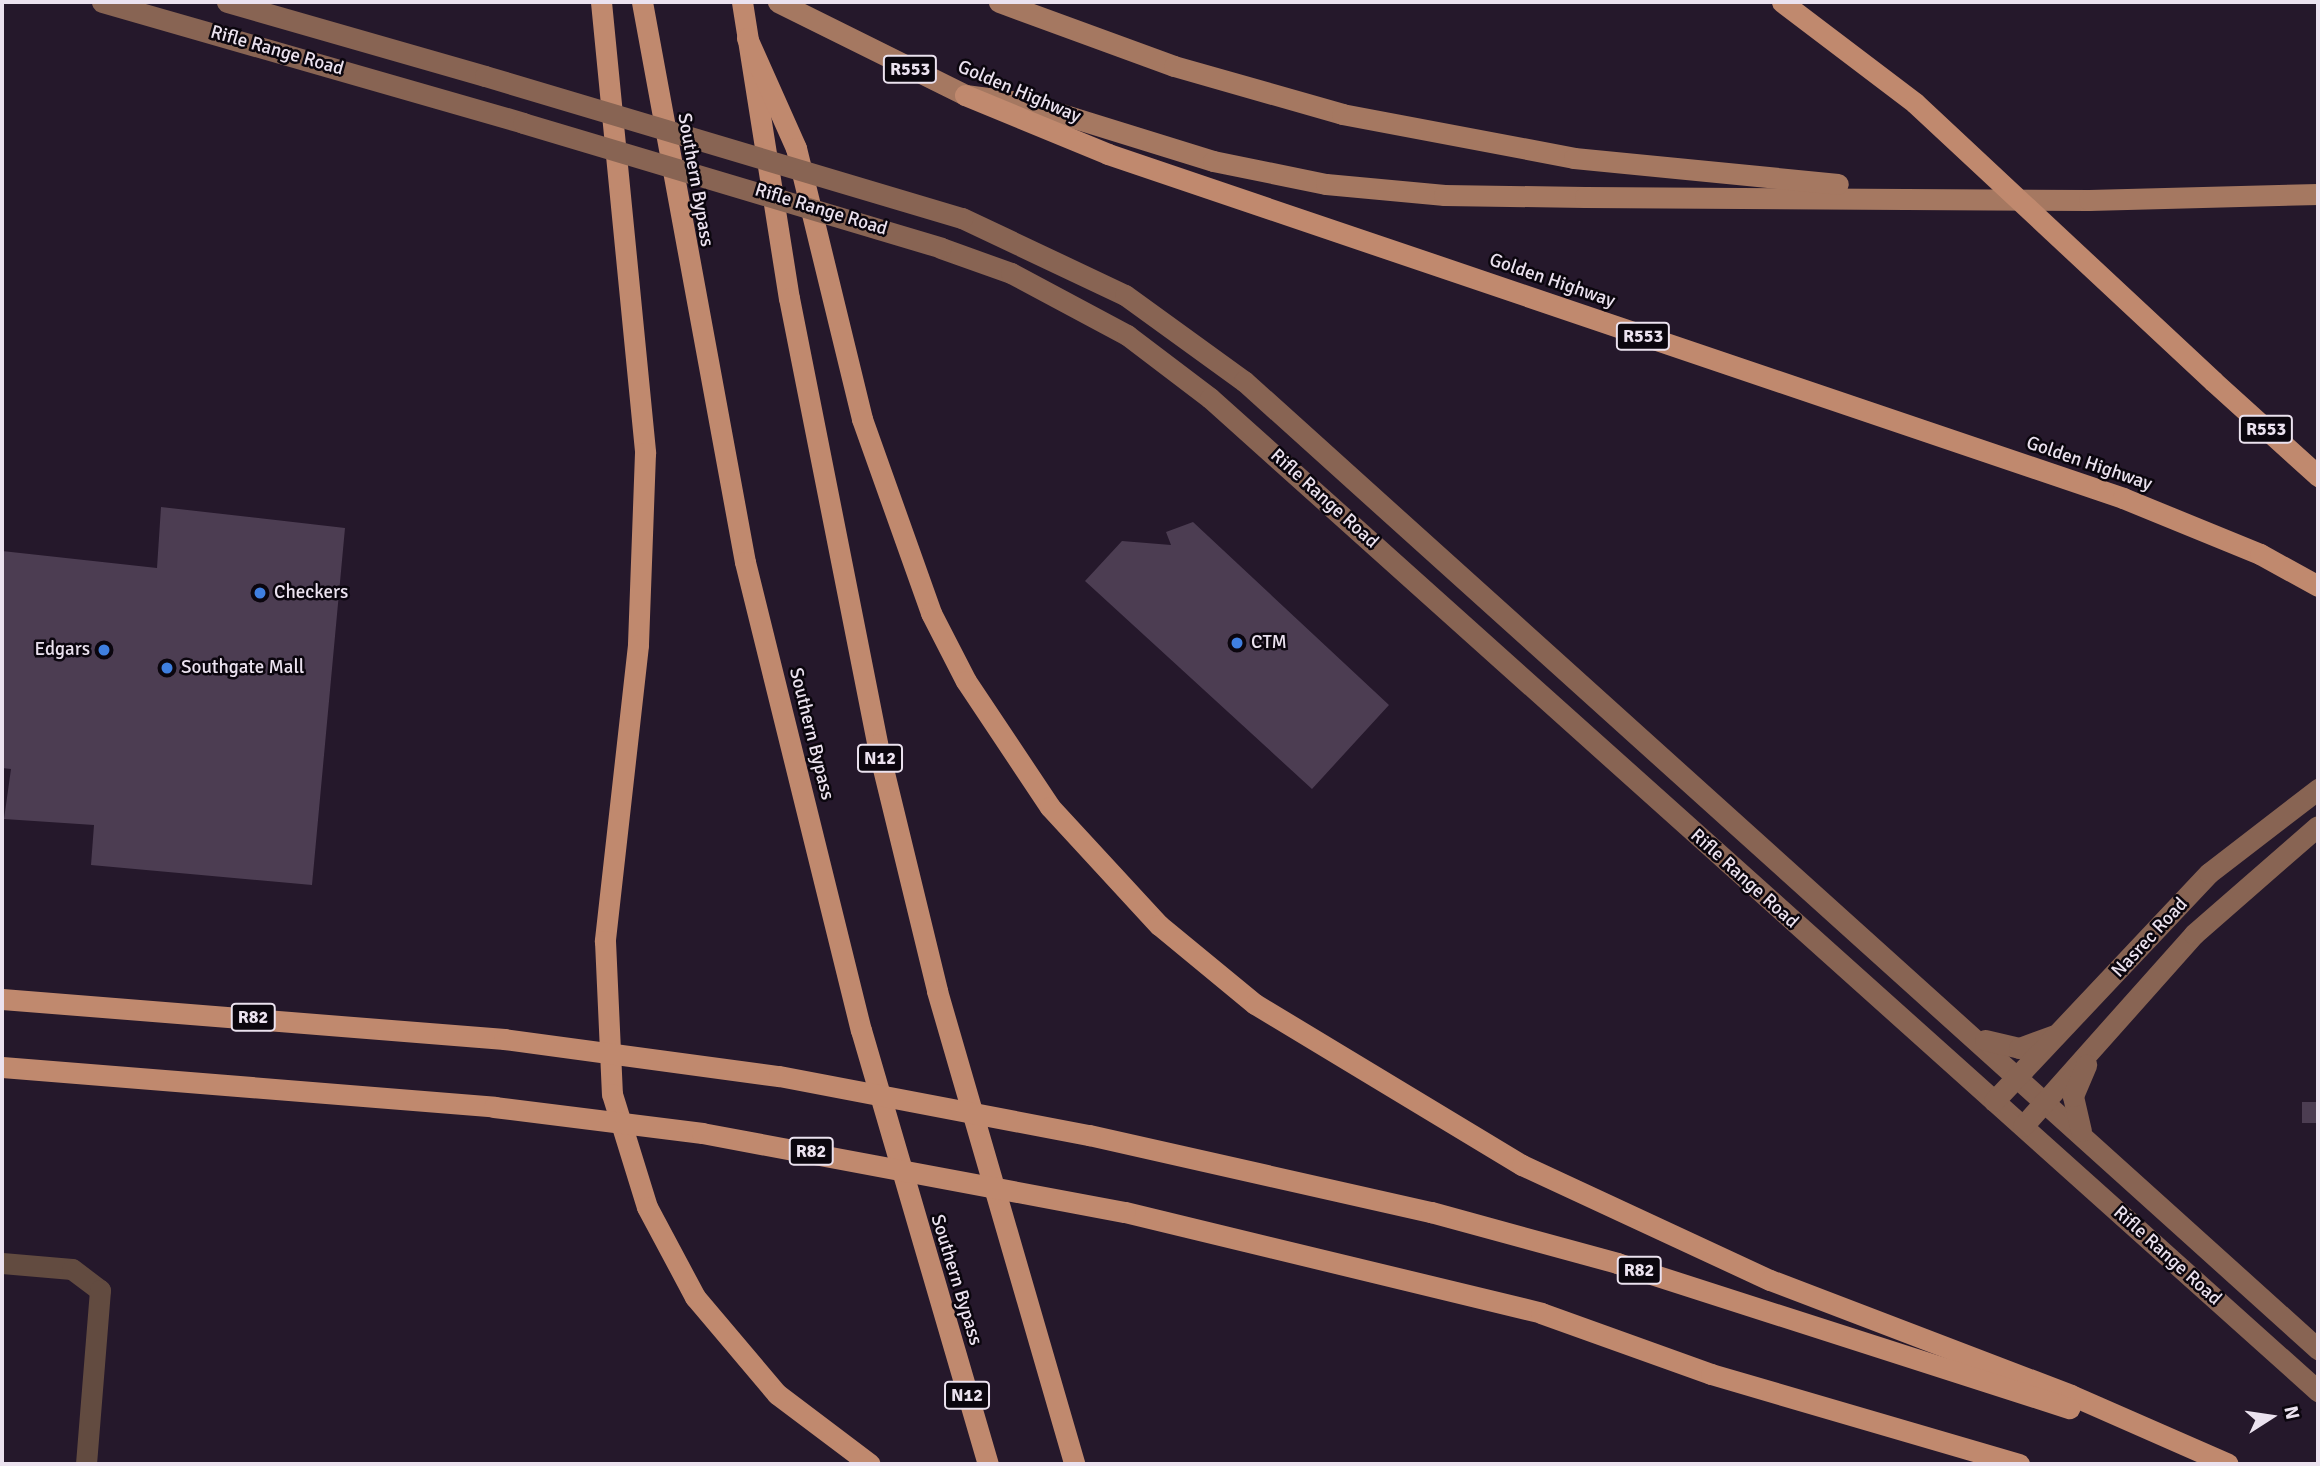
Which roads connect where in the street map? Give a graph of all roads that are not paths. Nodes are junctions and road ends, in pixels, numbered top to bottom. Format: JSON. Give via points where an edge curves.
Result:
{"nodes":[{"id":1,"x":102,"y":2,"type":"edge"},
{"id":2,"x":228,"y":2,"type":"edge"},
{"id":3,"x":601,"y":2,"type":"edge"},
{"id":4,"x":642,"y":2,"type":"edge"},
{"id":5,"x":743,"y":2,"type":"edge"},
{"id":6,"x":778,"y":2,"type":"edge"},
{"id":7,"x":999,"y":2,"type":"edge"},
{"id":8,"x":1782,"y":2,"type":"edge"},
{"id":9,"x":747,"y":38,"type":"junction"},
{"id":10,"x":965,"y":95,"type":"junction"},
{"id":11,"x":2318,"y":194,"type":"edge"},
{"id":12,"x":1950,"y":195,"type":"junction"},
{"id":13,"x":2318,"y":476,"type":"edge"},
{"id":14,"x":2318,"y":586,"type":"edge"},
{"id":15,"x":2318,"y":789,"type":"edge"},
{"id":16,"x":2318,"y":826,"type":"edge"},
{"id":17,"x":2,"y":999,"type":"edge"},
{"id":18,"x":2063,"y":1031,"type":"junction"},
{"id":19,"x":1977,"y":1037,"type":"junction"},
{"id":20,"x":2098,"y":1042,"type":"junction"},
{"id":21,"x":2,"y":1067,"type":"edge"},
{"id":22,"x":2021,"y":1076,"type":"junction"},
{"id":23,"x":2046,"y":1100,"type":"junction"},
{"id":24,"x":1994,"y":1101,"type":"junction"},
{"id":25,"x":2023,"y":1126,"type":"junction"},
{"id":26,"x":2081,"y":1131,"type":"junction"},
{"id":27,"x":2,"y":1263,"type":"edge"},
{"id":28,"x":2318,"y":1349,"type":"edge"},
{"id":29,"x":2318,"y":1391,"type":"edge"},
{"id":30,"x":2177,"y":1443,"type":"junction"},
{"id":31,"x":86,"y":1464,"type":"edge"},
{"id":32,"x":870,"y":1464,"type":"edge"},
{"id":33,"x":988,"y":1464,"type":"edge"},
{"id":34,"x":1074,"y":1464,"type":"edge"},
{"id":35,"x":2019,"y":1464,"type":"edge"},
{"id":36,"x":2228,"y":1464,"type":"edge"}],
"edges":[{"from":1,"to":24,"type":"main road","name":"Rifle Range Road","bridge":true,"via":[[941,248],[1011,273],[1127,335],[1210,398]]},
{"from":2,"to":19,"type":"main road","name":"Rifle Range Road","bridge":true,"via":[[962,218],[1125,295],[1244,381]]},
{"from":3,"to":32,"type":"highway","via":[[645,453],[638,645],[605,941],[612,1094],[647,1207],[695,1297],[777,1394]]},
{"from":4,"to":33,"type":"highway","name":"Southern Bypass","number":"N12","via":[[745,562],[861,1030]]},
{"from":5,"to":9,"type":"highway","number":"N12"},
{"from":6,"to":10,"type":"main road","name":"Golden Highway","number":"R553"},
{"from":7,"to":12,"type":"main road","via":[[1276,97],[1458,138],[1574,158]]},
{"from":8,"to":13,"type":"highway","number":"R553","bridge":true,"via":[[1915,103]]},
{"from":9,"to":30,"type":"highway","via":[[796,149],[866,430],[931,613],[1000,736],[1111,878],[1255,1004],[1522,1165],[1770,1279],[2071,1395]]},
{"from":9,"to":34,"type":"highway","number":"N12","via":[[789,299],[877,744],[937,992]]},
{"from":10,"to":12,"type":"main road","via":[[1026,103],[1213,161],[1326,184],[1444,195]]},
{"from":10,"to":14,"type":"highway","name":"Golden Highway","number":"R553","via":[[1121,158],[2123,498],[2260,554]]},
{"from":11,"to":12,"type":"main road","via":[[2089,200]]},
{"from":15,"to":18,"type":"main road","name":"Nasrec Road","via":[[2209,873]]},
{"from":16,"to":20,"type":"main road","name":"Nasrec Road","via":[[2194,934]]},
{"from":17,"to":30,"type":"highway","number":"R82","bridge":true,"via":[[503,1039],[779,1076],[1089,1135],[1431,1212],[1617,1263]]},
{"from":18,"to":19,"type":"main road","via":[[2019,1048]]},
{"from":18,"to":22,"type":"main road","name":"Nasrec Road"},
{"from":19,"to":22,"type":"main road","name":"Rifle Range Road"},
{"from":20,"to":23,"type":"main road","name":"Nasrec Road"},
{"from":20,"to":26,"type":"main road","via":[[2073,1096]]},
{"from":21,"to":35,"type":"highway","number":"R82","bridge":true,"via":[[494,1107],[715,1135],[1125,1212],[1541,1313],[1710,1374]]},
{"from":22,"to":23,"type":"main road","name":"Rifle Range Road"},
{"from":22,"to":24,"type":"main road","name":"Nasrec Road"},
{"from":23,"to":25,"type":"main road","name":"Nasrec Road"},
{"from":23,"to":26,"type":"main road","name":"Rifle Range Road"},
{"from":24,"to":25,"type":"main road","name":"Rifle Range Road"},
{"from":25,"to":29,"type":"main road","name":"Rifle Range Road"},
{"from":26,"to":28,"type":"main road","name":"Rifle Range Road"},
{"from":27,"to":31,"type":"street","via":[[72,1269],[100,1290]]},
{"from":30,"to":36,"type":"highway"}]}
